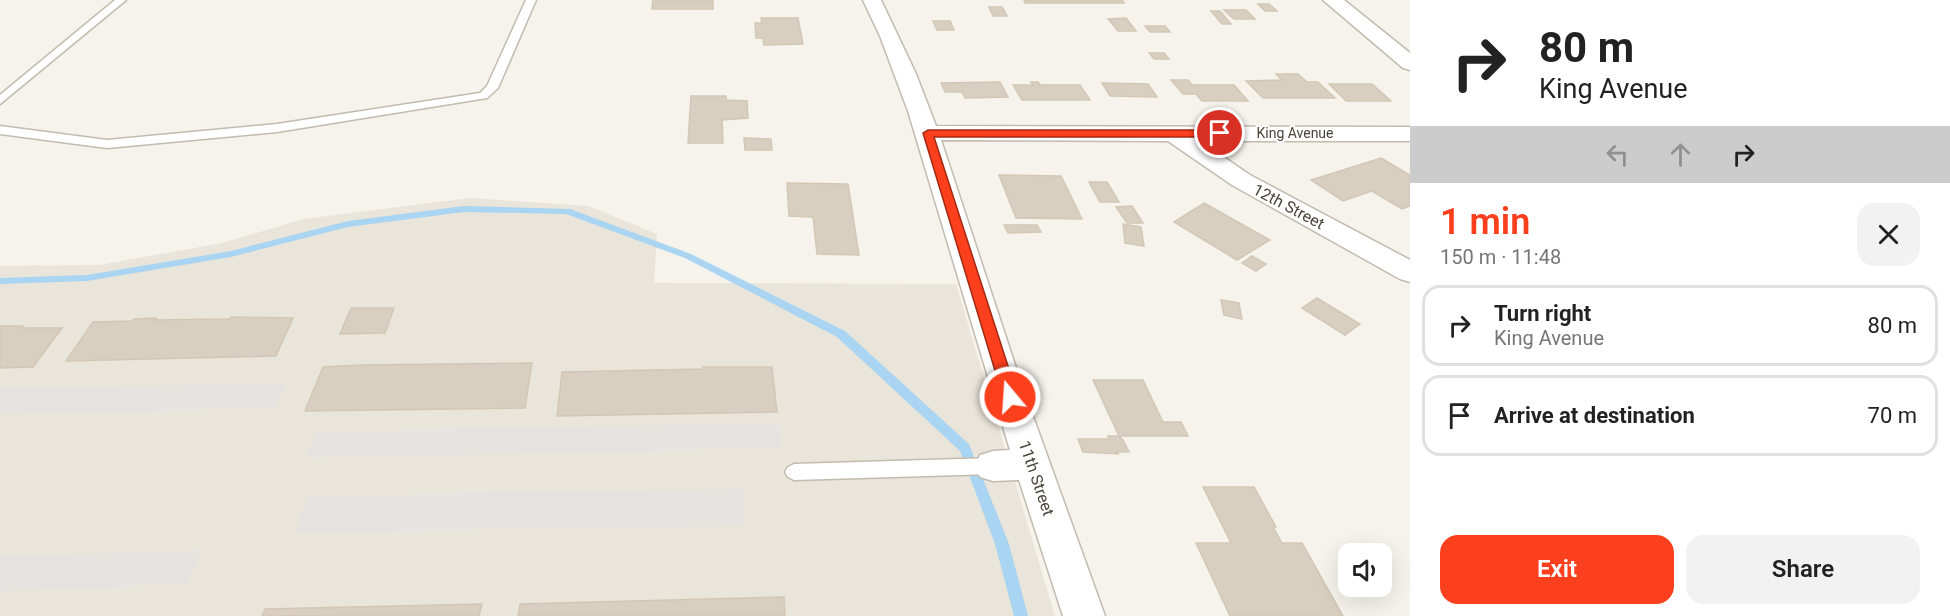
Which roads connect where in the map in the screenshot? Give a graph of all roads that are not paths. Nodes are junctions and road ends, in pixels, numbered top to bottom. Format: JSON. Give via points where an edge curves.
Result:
{"nodes":[{"id":1,"x":121,"y":0,"type":"edge"},
{"id":2,"x":531,"y":0,"type":"edge"},
{"id":3,"x":872,"y":0,"type":"edge"},
{"id":4,"x":1332,"y":0,"type":"edge"},
{"id":5,"x":1410,"y":64,"type":"edge"},
{"id":6,"x":0,"y":100,"type":"edge"},
{"id":7,"x":0,"y":130,"type":"edge"},
{"id":8,"x":928,"y":133,"type":"junction"},
{"id":9,"x":1173,"y":133,"type":"junction"},
{"id":10,"x":1410,"y":134,"type":"edge"},
{"id":11,"x":1410,"y":272,"type":"edge"},
{"id":12,"x":1032,"y":464,"type":"junction"},
{"id":13,"x":993,"y":466,"type":"joint"},
{"id":14,"x":794,"y":472,"type":"dead end"},
{"id":15,"x":1084,"y":616,"type":"edge"}],
"edges":[{"from":1,"to":6,"type":"lane"},
{"from":2,"to":7,"type":"lane","via":[[492,88],[483,96],[278,128],[107,144]]},
{"from":3,"to":8,"type":"street","name":"11th Street","via":[[894,43]]},
{"from":4,"to":5,"type":"street"},
{"from":8,"to":9,"type":"street","name":"King Avenue"},
{"from":8,"to":12,"type":"street","name":"11th Street"},
{"from":9,"to":10,"type":"street","name":"King Avenue"},
{"from":9,"to":11,"type":"street","name":"12th Street","via":[[1241,180]]},
{"from":12,"to":13,"type":"street"},
{"from":12,"to":15,"type":"street","name":"11th Street"},
{"from":13,"to":14,"type":"lane"}]}
